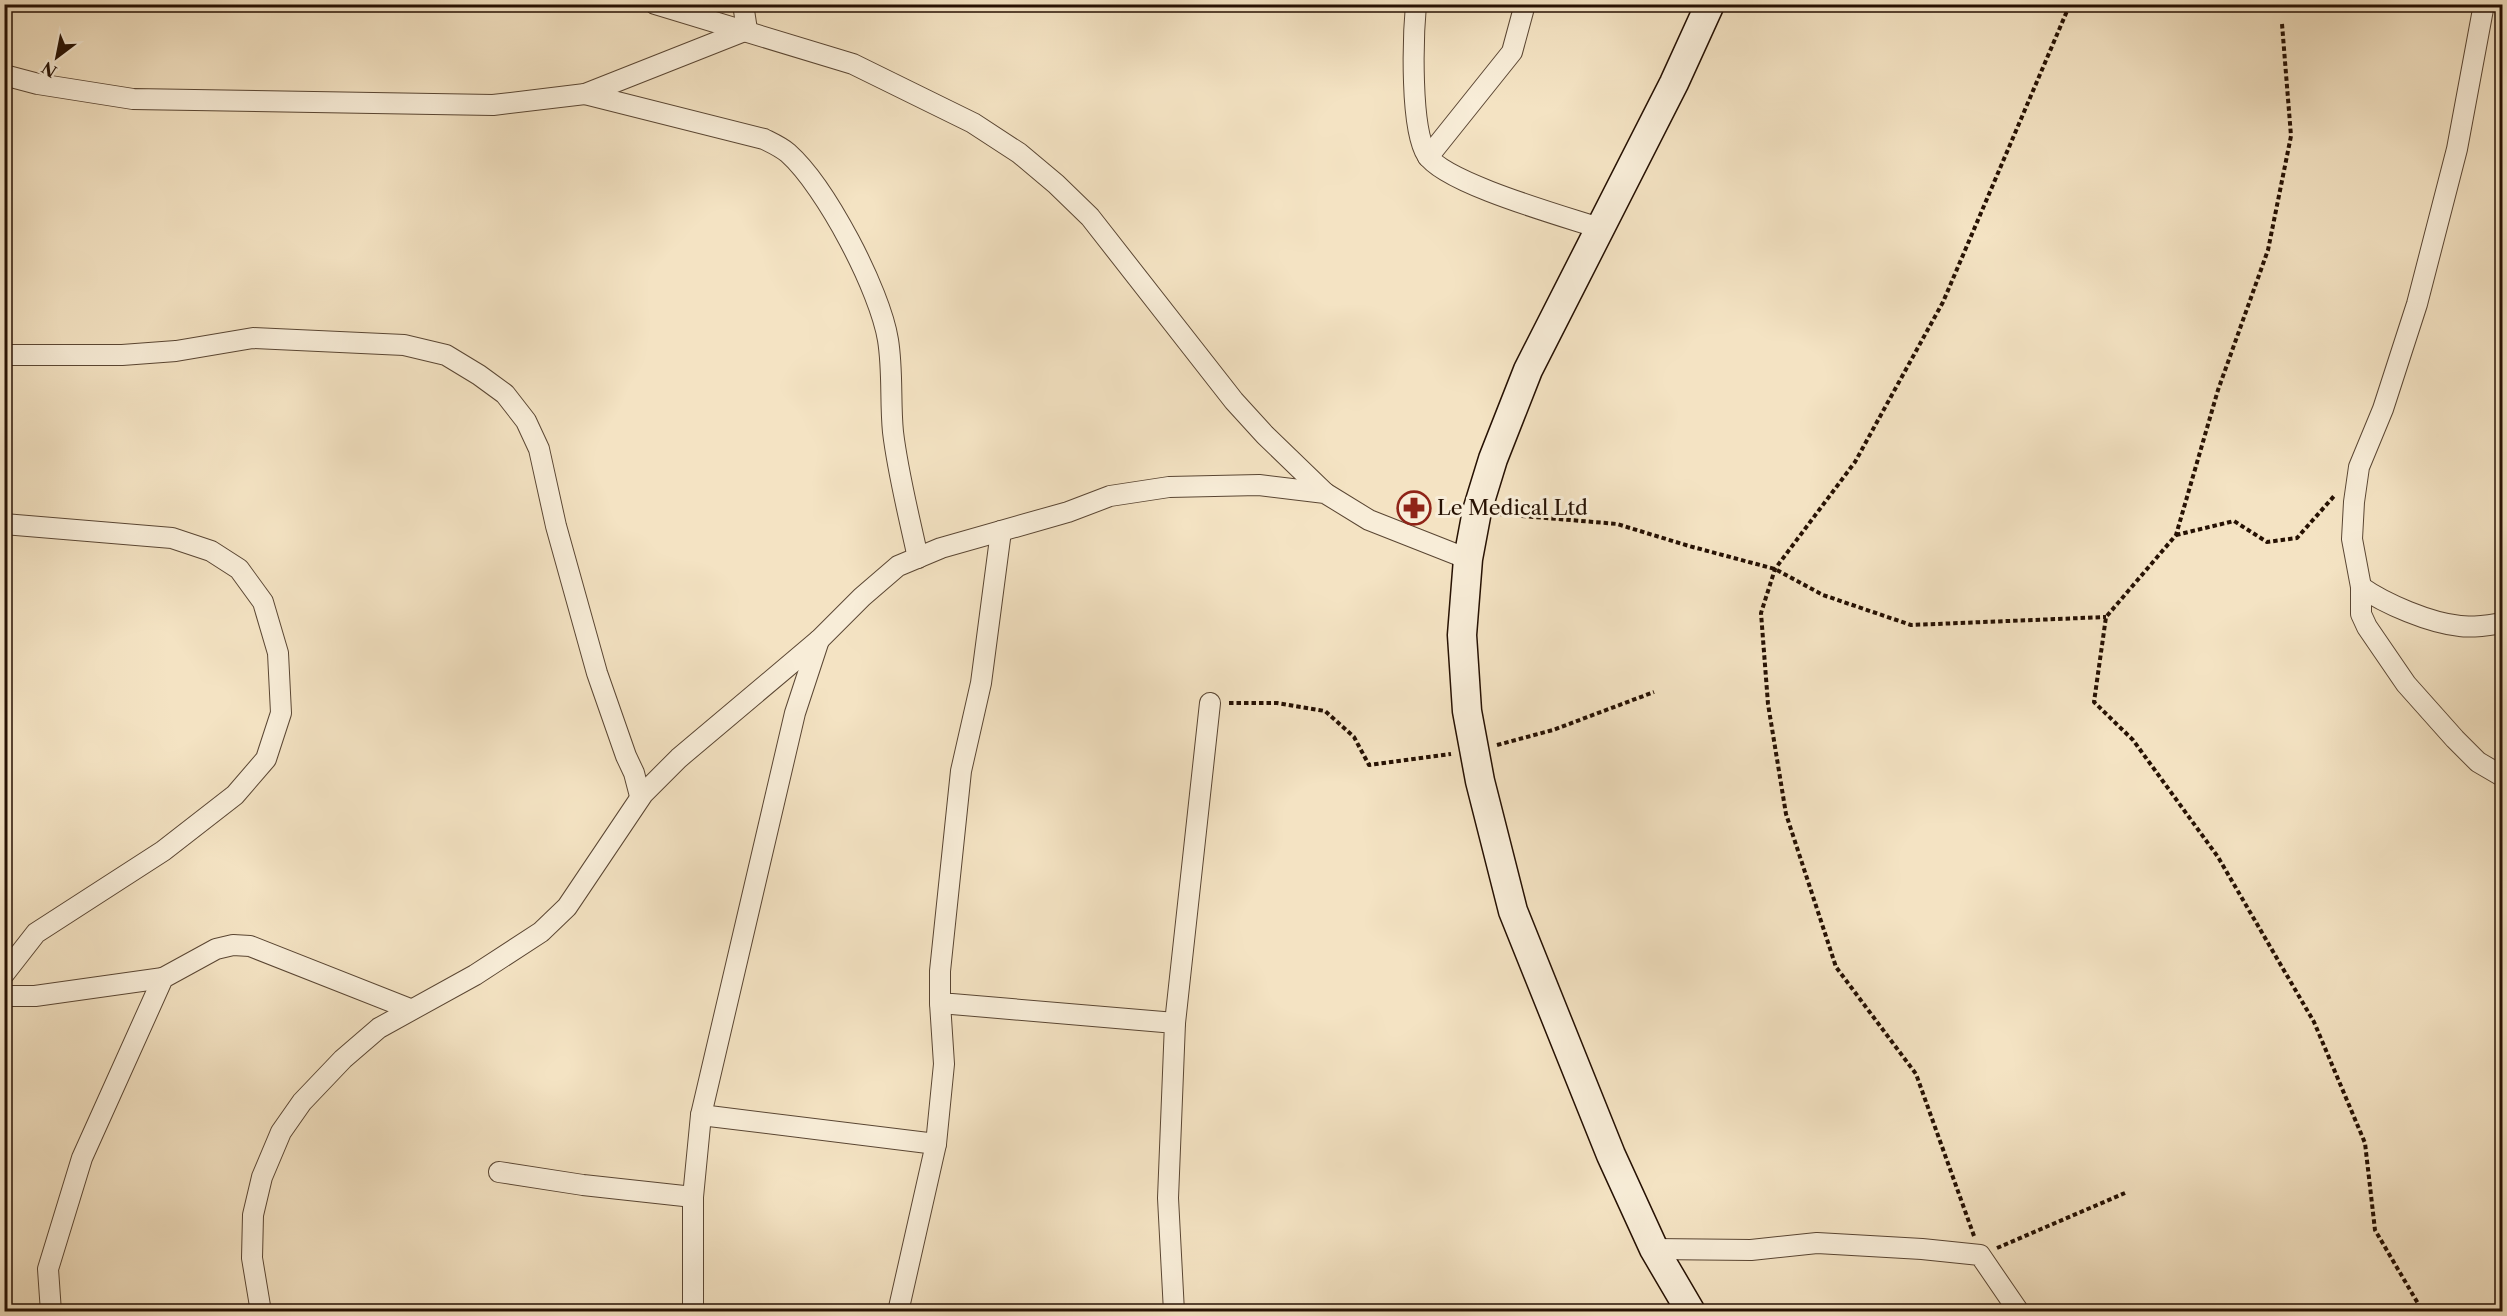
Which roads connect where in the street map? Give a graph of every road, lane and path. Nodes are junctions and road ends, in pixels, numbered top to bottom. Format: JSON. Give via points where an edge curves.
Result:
{"nodes":[{"id":1,"x":655,"y":4,"type":"edge"},
{"id":2,"x":743,"y":4,"type":"edge"},
{"id":3,"x":1416,"y":4,"type":"edge"},
{"id":4,"x":1525,"y":4,"type":"edge"},
{"id":5,"x":1710,"y":4,"type":"edge"},
{"id":6,"x":2070,"y":4,"type":"edge"},
{"id":7,"x":2484,"y":4,"type":"edge"},
{"id":8,"x":2282,"y":24,"type":"dead end"},
{"id":9,"x":747,"y":30,"type":"junction"},
{"id":10,"x":4,"y":75,"type":"edge"},
{"id":11,"x":585,"y":94,"type":"junction"},
{"id":12,"x":1428,"y":157,"type":"junction"},
{"id":13,"x":1599,"y":228,"type":"junction"},
{"id":14,"x":4,"y":355,"type":"edge"},
{"id":15,"x":1325,"y":492,"type":"junction"},
{"id":16,"x":2336,"y":494,"type":"dead end"},
{"id":17,"x":1477,"y":511,"type":"junction"},
{"id":18,"x":4,"y":524,"type":"edge"},
{"id":19,"x":1001,"y":531,"type":"junction"},
{"id":20,"x":2176,"y":535,"type":"junction"},
{"id":21,"x":918,"y":558,"type":"junction"},
{"id":22,"x":1468,"y":560,"type":"junction"},
{"id":23,"x":1775,"y":568,"type":"junction"},
{"id":24,"x":2361,"y":586,"type":"junction"},
{"id":25,"x":2106,"y":617,"type":"junction"},
{"id":26,"x":2502,"y":623,"type":"edge"},
{"id":27,"x":819,"y":640,"type":"junction"},
{"id":28,"x":1654,"y":692,"type":"dead end"},
{"id":29,"x":1210,"y":703,"type":"joint"},
{"id":30,"x":1474,"y":751,"type":"junction"},
{"id":31,"x":2502,"y":776,"type":"edge"},
{"id":32,"x":640,"y":796,"type":"junction"},
{"id":33,"x":4,"y":974,"type":"edge"},
{"id":34,"x":164,"y":978,"type":"junction"},
{"id":35,"x":4,"y":996,"type":"edge"},
{"id":36,"x":940,"y":1003,"type":"junction"},
{"id":37,"x":410,"y":1009,"type":"junction"},
{"id":38,"x":1175,"y":1023,"type":"junction"},
{"id":39,"x":701,"y":1115,"type":"junction"},
{"id":40,"x":936,"y":1144,"type":"junction"},
{"id":41,"x":499,"y":1172,"type":"dead end"},
{"id":42,"x":2125,"y":1193,"type":"dead end"},
{"id":43,"x":693,"y":1197,"type":"junction"},
{"id":44,"x":1654,"y":1249,"type":"junction"},
{"id":45,"x":1980,"y":1255,"type":"junction"},
{"id":46,"x":51,"y":1311,"type":"edge"},
{"id":47,"x":261,"y":1311,"type":"edge"},
{"id":48,"x":693,"y":1311,"type":"edge"},
{"id":49,"x":898,"y":1311,"type":"edge"},
{"id":50,"x":1174,"y":1311,"type":"edge"},
{"id":51,"x":1691,"y":1311,"type":"edge"},
{"id":52,"x":2019,"y":1311,"type":"edge"},
{"id":53,"x":2423,"y":1311,"type":"edge"}],
"edges":[{"from":1,"to":9,"type":"street"},
{"from":2,"to":9,"type":"street"},
{"from":3,"to":12,"type":"street","via":[[1417,128]]},
{"from":4,"to":12,"type":"street","via":[[1512,52]]},
{"from":5,"to":13,"type":"main road"},
{"from":6,"to":23,"type":"path","via":[[1943,302],[1855,462]]},
{"from":7,"to":24,"type":"street","via":[[2457,149],[2417,304],[2383,409],[2359,467],[2352,539]]},
{"from":8,"to":20,"type":"path","via":[[2291,135],[2270,239],[2218,390]]},
{"from":9,"to":11,"type":"street"},
{"from":9,"to":15,"type":"street","via":[[853,64],[973,123],[1019,153],[1090,217],[1234,401]]},
{"from":10,"to":11,"type":"street","via":[[133,99],[493,105]]},
{"from":11,"to":21,"type":"street","via":[[764,139],[786,151],[805,171],[830,207],[877,296],[888,340],[900,479]]},
{"from":12,"to":13,"type":"street","via":[[1463,181]]},
{"from":13,"to":17,"type":"main road","via":[[1528,370]]},
{"from":14,"to":32,"type":"street","via":[[122,355],[253,338],[404,345],[446,355],[479,375],[505,394],[526,421],[539,449],[594,662]]},
{"from":15,"to":19,"type":"street","via":[[1259,485],[1169,487],[1110,496]]},
{"from":15,"to":22,"type":"street","via":[[1369,520]]},
{"from":16,"to":20,"type":"path","via":[[2297,538],[2267,542],[2234,521]]},
{"from":17,"to":22,"type":"main road"},
{"from":17,"to":23,"type":"path","via":[[1617,524]]},
{"from":18,"to":33,"type":"street","via":[[171,538],[211,551],[239,569],[263,602],[278,653],[281,713],[266,759],[236,795],[162,851],[36,933]]},
{"from":19,"to":21,"type":"street"},
{"from":19,"to":36,"type":"street","via":[[981,683],[961,771]]},
{"from":20,"to":25,"type":"path"},
{"from":21,"to":27,"type":"street","via":[[898,566]]},
{"from":22,"to":30,"type":"main road","via":[[1462,635]]},
{"from":23,"to":25,"type":"path","via":[[1823,595],[1911,625]]},
{"from":23,"to":45,"type":"path","via":[[1761,613],[1768,704],[1786,814],[1836,967],[1916,1074]]},
{"from":24,"to":26,"type":"street","via":[[2395,606],[2431,619],[2460,626]]},
{"from":24,"to":31,"type":"street","via":[[2361,614],[2406,684],[2470,754]]},
{"from":25,"to":53,"type":"path","via":[[2094,702],[2133,740],[2218,857],[2314,1022],[2365,1143],[2375,1230]]},
{"from":27,"to":32,"type":"street","via":[[679,758]]},
{"from":27,"to":39,"type":"street","via":[[795,713]]},
{"from":28,"to":30,"type":"path","via":[[1553,730]]},
{"from":29,"to":30,"type":"path","via":[[1277,703],[1325,711],[1354,737],[1369,765]]},
{"from":29,"to":38,"type":"street"},
{"from":30,"to":44,"type":"main road","via":[[1513,911],[1611,1155]]},
{"from":32,"to":37,"type":"street","via":[[567,907],[541,932],[475,975]]},
{"from":34,"to":35,"type":"street","via":[[35,996]]},
{"from":34,"to":37,"type":"street","via":[[216,949],[250,946]]},
{"from":34,"to":46,"type":"street","via":[[79,1169],[48,1269]]},
{"from":36,"to":38,"type":"street"},
{"from":36,"to":40,"type":"street","via":[[944,1064]]},
{"from":37,"to":47,"type":"street","via":[[379,1028],[343,1059],[280,1132],[262,1177],[253,1215],[252,1258]]},
{"from":38,"to":50,"type":"street","via":[[1168,1198]]},
{"from":39,"to":40,"type":"street"},
{"from":39,"to":43,"type":"street"},
{"from":40,"to":49,"type":"street"},
{"from":41,"to":43,"type":"street"},
{"from":42,"to":45,"type":"path"},
{"from":43,"to":48,"type":"street"},
{"from":44,"to":45,"type":"street","via":[[1751,1250],[1817,1243]]},
{"from":44,"to":51,"type":"main road"},
{"from":45,"to":52,"type":"street"}]}
